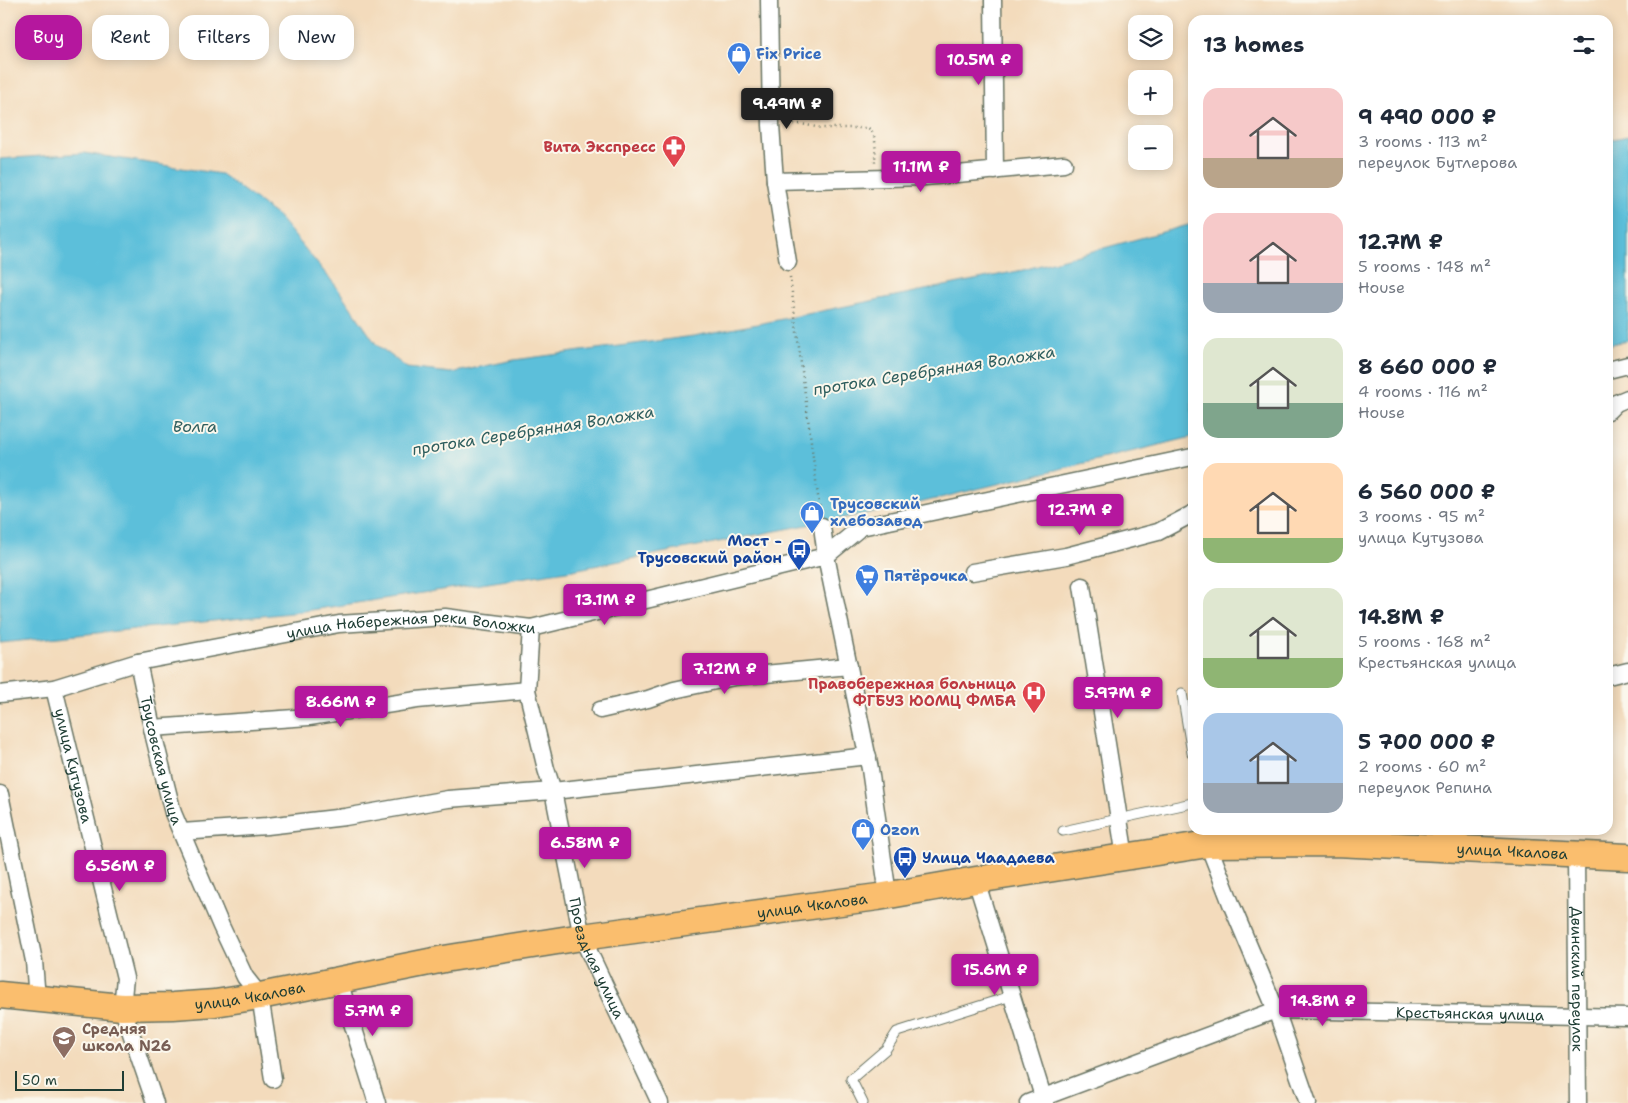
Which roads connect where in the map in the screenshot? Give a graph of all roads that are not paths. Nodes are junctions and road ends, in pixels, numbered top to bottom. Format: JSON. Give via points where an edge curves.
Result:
{"nodes":[{"id":1,"x":769,"y":0,"type":"edge"},
{"id":2,"x":993,"y":0,"type":"edge"},
{"id":3,"x":1064,"y":164,"type":"dead end"},
{"id":4,"x":995,"y":171,"type":"junction"},
{"id":5,"x":775,"y":181,"type":"junction"},
{"id":6,"x":788,"y":262,"type":"road end"},
{"id":7,"x":1628,"y":365,"type":"edge"},
{"id":8,"x":1613,"y":369,"type":"edge"},
{"id":9,"x":1628,"y":398,"type":"edge"},
{"id":10,"x":1613,"y":406,"type":"edge"},
{"id":11,"x":1188,"y":458,"type":"edge"},
{"id":12,"x":1188,"y":516,"type":"edge"},
{"id":13,"x":822,"y":526,"type":"road end"},
{"id":14,"x":826,"y":556,"type":"junction"},
{"id":15,"x":972,"y":572,"type":"dead end"},
{"id":16,"x":1082,"y":586,"type":"dead end"},
{"id":17,"x":531,"y":628,"type":"junction"},
{"id":18,"x":138,"y":662,"type":"junction"},
{"id":19,"x":849,"y":666,"type":"junction"},
{"id":20,"x":1628,"y":671,"type":"edge"},
{"id":21,"x":1613,"y":675,"type":"edge"},
{"id":22,"x":54,"y":688,"type":"junction"},
{"id":23,"x":527,"y":690,"type":"junction"},
{"id":24,"x":1182,"y":693,"type":"dead end"},
{"id":25,"x":0,"y":694,"type":"edge"},
{"id":26,"x":600,"y":710,"type":"dead end"},
{"id":27,"x":152,"y":728,"type":"junction"},
{"id":28,"x":1188,"y":729,"type":"edge"},
{"id":29,"x":868,"y":756,"type":"junction"},
{"id":30,"x":553,"y":791,"type":"junction"},
{"id":31,"x":0,"y":794,"type":"edge"},
{"id":32,"x":1188,"y":804,"type":"edge"},
{"id":33,"x":3,"y":817,"type":"edge"},
{"id":34,"x":1118,"y":820,"type":"junction"},
{"id":35,"x":1063,"y":831,"type":"dead end"},
{"id":36,"x":182,"y":832,"type":"junction"},
{"id":37,"x":1208,"y":844,"type":"junction"},
{"id":38,"x":1576,"y":855,"type":"junction"},
{"id":39,"x":1125,"y":857,"type":"junction"},
{"id":40,"x":1628,"y":857,"type":"edge"},
{"id":41,"x":976,"y":880,"type":"junction"},
{"id":42,"x":888,"y":895,"type":"junction"},
{"id":43,"x":582,"y":937,"type":"junction"},
{"id":44,"x":339,"y":981,"type":"junction"},
{"id":45,"x":0,"y":995,"type":"edge"},
{"id":46,"x":260,"y":996,"type":"junction"},
{"id":47,"x":1011,"y":996,"type":"junction"},
{"id":48,"x":36,"y":999,"type":"junction"},
{"id":49,"x":122,"y":1007,"type":"junction"},
{"id":50,"x":1276,"y":1010,"type":"junction"},
{"id":51,"x":1578,"y":1016,"type":"junction"},
{"id":52,"x":1628,"y":1017,"type":"edge"},
{"id":53,"x":272,"y":1079,"type":"dead end"},
{"id":54,"x":1044,"y":1100,"type":"edge"},
{"id":55,"x":156,"y":1103,"type":"edge"},
{"id":56,"x":377,"y":1103,"type":"edge"},
{"id":57,"x":660,"y":1103,"type":"edge"},
{"id":58,"x":863,"y":1103,"type":"edge"},
{"id":59,"x":1028,"y":1103,"type":"edge"},
{"id":60,"x":1308,"y":1103,"type":"edge"},
{"id":61,"x":1578,"y":1103,"type":"edge"}],
"edges":[{"from":1,"to":5,"type":"street"},
{"from":2,"to":4,"type":"street"},
{"from":3,"to":4,"type":"street"},
{"from":4,"to":5,"type":"street","via":[[875,179]]},
{"from":5,"to":6,"type":"street"},
{"from":7,"to":8,"type":"street"},
{"from":9,"to":10,"type":"street"},
{"from":11,"to":14,"type":"street","name":"улица Набережная реки Воложки","via":[[861,527]]},
{"from":12,"to":15,"type":"street","via":[[1158,532],[1140,537],[1066,556]]},
{"from":13,"to":14,"type":"street"},
{"from":14,"to":17,"type":"street","name":"улица Набережная реки Воложки"},
{"from":14,"to":19,"type":"street"},
{"from":16,"to":34,"type":"street"},
{"from":17,"to":18,"type":"street","name":"улица Набережная реки Воложки","via":[[445,617],[339,624]]},
{"from":17,"to":23,"type":"street","name":"Проездная улица"},
{"from":18,"to":22,"type":"street","name":"улица Набережная реки Воложки"},
{"from":18,"to":27,"type":"street","name":"Трусовская улица"},
{"from":19,"to":26,"type":"street","via":[[734,677]]},
{"from":19,"to":29,"type":"street"},
{"from":20,"to":21,"type":"street"},
{"from":22,"to":25,"type":"street","name":"улица Набережная реки Воложки"},
{"from":22,"to":49,"type":"street","name":"улица Кутузова","via":[[125,978]]},
{"from":23,"to":27,"type":"street","via":[[417,700],[310,717]]},
{"from":23,"to":30,"type":"street","name":"Проездная улица"},
{"from":24,"to":28,"type":"lane"},
{"from":27,"to":36,"type":"street","name":"Трусовская улица"},
{"from":29,"to":30,"type":"street"},
{"from":29,"to":42,"type":"street"},
{"from":30,"to":36,"type":"street","via":[[448,799],[335,818]]},
{"from":30,"to":43,"type":"street","name":"Проездная улица"},
{"from":31,"to":33,"type":"street"},
{"from":32,"to":34,"type":"lane"},
{"from":33,"to":48,"type":"street","via":[[34,961]]},
{"from":34,"to":35,"type":"lane"},
{"from":34,"to":39,"type":"street"},
{"from":36,"to":46,"type":"street","name":"Трусовская улица","via":[[245,977]]},
{"from":37,"to":38,"type":"main road","name":"улица Чкалова","via":[[1336,843]]},
{"from":37,"to":39,"type":"main road","name":"улица Чкалова"},
{"from":37,"to":50,"type":"street"},
{"from":38,"to":40,"type":"main road","name":"улица Чкалова"},
{"from":38,"to":51,"type":"street","name":"Двинский переулок"},
{"from":39,"to":41,"type":"main road","name":"улица Чкалова"},
{"from":41,"to":42,"type":"main road","name":"улица Чкалова"},
{"from":41,"to":47,"type":"street"},
{"from":42,"to":43,"type":"main road","name":"улица Чкалова"},
{"from":43,"to":44,"type":"main road","name":"улица Чкалова","via":[[444,959]]},
{"from":43,"to":57,"type":"street","name":"Проездная улица"},
{"from":44,"to":46,"type":"main road","name":"улица Чкалова"},
{"from":44,"to":56,"type":"street"},
{"from":45,"to":48,"type":"main road","name":"улица Чкалова"},
{"from":46,"to":49,"type":"main road","name":"улица Чкалова","via":[[215,1003]]},
{"from":46,"to":53,"type":"street","name":"Трусовская улица"},
{"from":47,"to":54,"type":"street"},
{"from":47,"to":58,"type":"lane","via":[[897,1032],[886,1049],[851,1079]]},
{"from":48,"to":49,"type":"main road","name":"улица Чкалова"},
{"from":49,"to":55,"type":"street","name":"улица Кутузова"},
{"from":50,"to":51,"type":"street","name":"Крестьянская улица"},
{"from":50,"to":54,"type":"street","name":"Крестьянская улица"},
{"from":50,"to":60,"type":"street"},
{"from":51,"to":52,"type":"street","name":"Крестьянская улица"},
{"from":51,"to":61,"type":"street","name":"Двинский переулок"},
{"from":54,"to":59,"type":"street","name":"Крестьянская улица"}]}
